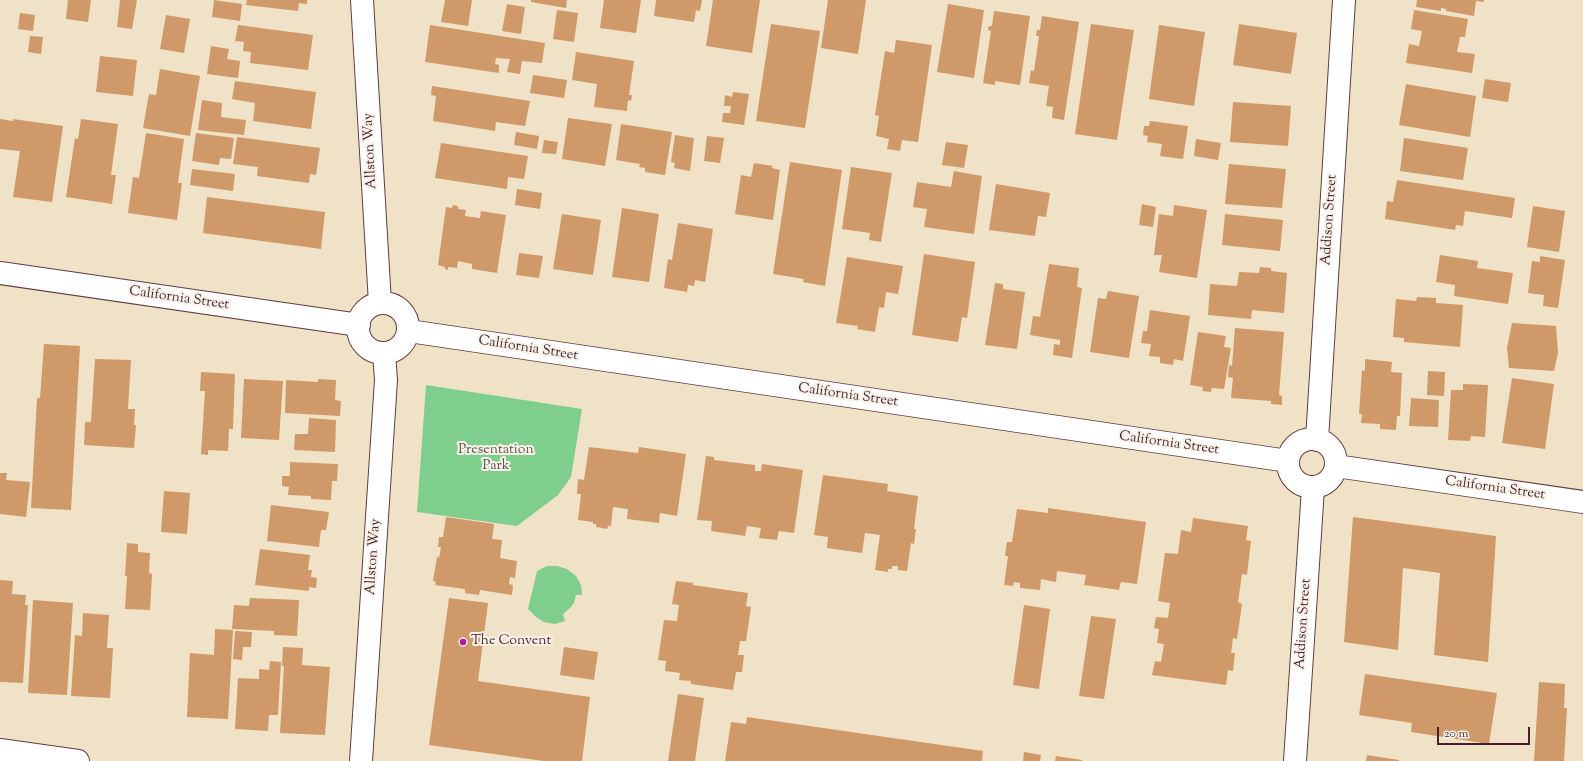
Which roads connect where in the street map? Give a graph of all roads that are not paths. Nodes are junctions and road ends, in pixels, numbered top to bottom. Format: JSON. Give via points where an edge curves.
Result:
{"nodes":[{"id":1,"x":362,"y":0,"type":"edge"},
{"id":2,"x":1344,"y":0,"type":"edge"},
{"id":3,"x":0,"y":273,"type":"edge"},
{"id":4,"x":380,"y":303,"type":"junction"},
{"id":5,"x":359,"y":324,"type":"junction"},
{"id":6,"x":408,"y":331,"type":"junction"},
{"id":7,"x":384,"y":353,"type":"junction"},
{"id":8,"x":1317,"y":440,"type":"junction"},
{"id":9,"x":1288,"y":461,"type":"junction"},
{"id":10,"x":1336,"y":466,"type":"junction"},
{"id":11,"x":1313,"y":488,"type":"junction"},
{"id":12,"x":1583,"y":502,"type":"edge"},
{"id":13,"x":0,"y":750,"type":"edge"},
{"id":14,"x":78,"y":761,"type":"edge"},
{"id":15,"x":361,"y":761,"type":"edge"},
{"id":16,"x":1295,"y":761,"type":"edge"}],
"edges":[{"from":1,"to":4,"type":"street","name":"Allston Way"},
{"from":2,"to":8,"type":"street","name":"Addison Street"},
{"from":3,"to":5,"type":"street","name":"California Street"},
{"from":4,"to":5,"type":"street","via":[[366,310]]},
{"from":4,"to":6,"type":"street","via":[[395,305],[401,310],[408,323]]},
{"from":5,"to":7,"type":"street","via":[[358,332],[364,345],[370,350]]},
{"from":6,"to":7,"type":"street","via":[[406,340],[400,347]]},
{"from":6,"to":9,"type":"street","name":"California Street"},
{"from":7,"to":15,"type":"street","name":"Allston Way","via":[[386,380]]},
{"from":8,"to":9,"type":"street","via":[[1309,439],[1294,447]]},
{"from":8,"to":10,"type":"street","via":[[1330,446],[1336,459]]},
{"from":9,"to":11,"type":"street","via":[[1295,480],[1305,487]]},
{"from":10,"to":11,"type":"street","via":[[1334,475],[1328,481]]},
{"from":10,"to":12,"type":"street","name":"California Street"},
{"from":11,"to":16,"type":"street","name":"Addison Street"},
{"from":13,"to":14,"type":"street"}]}
